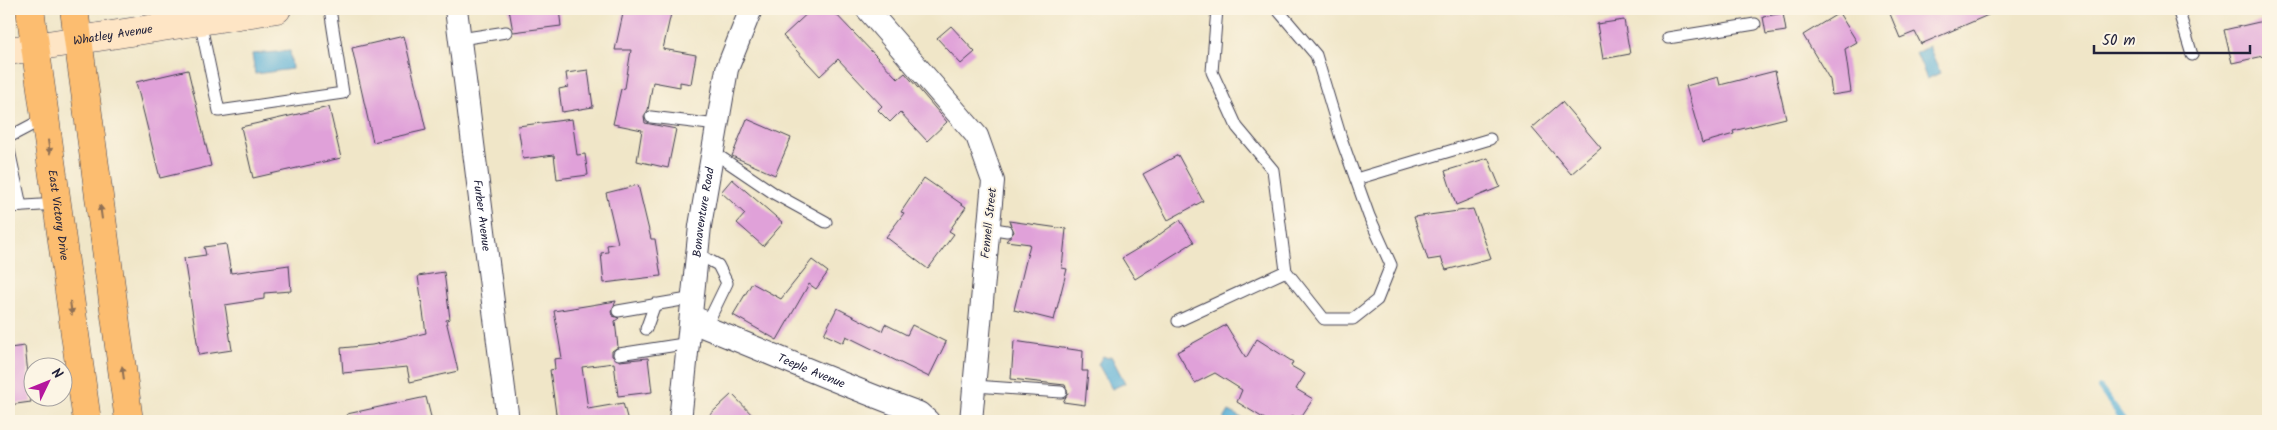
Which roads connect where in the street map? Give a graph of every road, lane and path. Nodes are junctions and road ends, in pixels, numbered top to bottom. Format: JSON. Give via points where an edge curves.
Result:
{"nodes":[{"id":1,"x":30,"y":9,"type":"edge"},
{"id":2,"x":74,"y":9,"type":"edge"},
{"id":3,"x":277,"y":9,"type":"edge"},
{"id":4,"x":330,"y":9,"type":"edge"},
{"id":5,"x":456,"y":9,"type":"edge"},
{"id":6,"x":751,"y":9,"type":"edge"},
{"id":7,"x":867,"y":9,"type":"edge"},
{"id":8,"x":1217,"y":9,"type":"edge"},
{"id":9,"x":1277,"y":9,"type":"edge"},
{"id":10,"x":2178,"y":9,"type":"edge"},
{"id":11,"x":200,"y":21,"type":"junction"},
{"id":12,"x":1755,"y":24,"type":"dead end"},
{"id":13,"x":506,"y":32,"type":"dead end"},
{"id":14,"x":1668,"y":38,"type":"dead end"},
{"id":15,"x":460,"y":39,"type":"junction"},
{"id":16,"x":79,"y":40,"type":"junction"},
{"id":17,"x":35,"y":47,"type":"junction"},
{"id":18,"x":9,"y":51,"type":"edge"},
{"id":19,"x":2192,"y":55,"type":"dead end"},
{"id":20,"x":651,"y":117,"type":"dead end"},
{"id":21,"x":45,"y":118,"type":"junction"},
{"id":22,"x":717,"y":125,"type":"junction"},
{"id":23,"x":10,"y":136,"type":"edge"},
{"id":24,"x":1490,"y":139,"type":"dead end"},
{"id":25,"x":9,"y":150,"type":"edge"},
{"id":26,"x":713,"y":152,"type":"junction"},
{"id":27,"x":1356,"y":179,"type":"junction"},
{"id":28,"x":57,"y":204,"type":"junction"},
{"id":29,"x":21,"y":206,"type":"junction"},
{"id":30,"x":9,"y":207,"type":"edge"},
{"id":31,"x":826,"y":222,"type":"dead end"},
{"id":32,"x":698,"y":254,"type":"junction"},
{"id":33,"x":1286,"y":271,"type":"junction"},
{"id":34,"x":655,"y":304,"type":"junction"},
{"id":35,"x":618,"y":311,"type":"dead end"},
{"id":36,"x":692,"y":318,"type":"junction"},
{"id":37,"x":1178,"y":321,"type":"dead end"},
{"id":38,"x":646,"y":328,"type":"dead end"},
{"id":39,"x":619,"y":354,"type":"dead end"},
{"id":40,"x":976,"y":386,"type":"junction"},
{"id":41,"x":1061,"y":392,"type":"dead end"},
{"id":42,"x":87,"y":421,"type":"edge"},
{"id":43,"x":129,"y":421,"type":"edge"},
{"id":44,"x":508,"y":421,"type":"edge"},
{"id":45,"x":680,"y":421,"type":"edge"},
{"id":46,"x":928,"y":421,"type":"edge"},
{"id":47,"x":971,"y":421,"type":"edge"}],
"edges":[{"from":1,"to":17,"type":"main road","name":"East Victory Drive"},
{"from":2,"to":16,"type":"main road"},
{"from":3,"to":11,"type":"street","name":"Whatley Avenue"},
{"from":4,"to":11,"type":"lane","via":[[344,93],[218,111]]},
{"from":5,"to":15,"type":"street","name":"Furber Avenue"},
{"from":6,"to":22,"type":"street","name":"Bonaventure Road","via":[[727,69]]},
{"from":7,"to":40,"type":"street","name":"Fennell Street","via":[[977,136],[993,181],[998,230]]},
{"from":8,"to":33,"type":"lane","via":[[1212,72],[1237,127],[1273,170]]},
{"from":9,"to":27,"type":"lane","via":[[1316,55]]},
{"from":10,"to":19,"type":"lane"},
{"from":11,"to":16,"type":"street","name":"Whatley Avenue","via":[[171,21]]},
{"from":12,"to":14,"type":"lane"},
{"from":13,"to":15,"type":"lane"},
{"from":15,"to":44,"type":"street","name":"Furber Avenue"},
{"from":16,"to":17,"type":"street","name":"Whatley Avenue"},
{"from":43,"to":16,"type":"main road","one_way":true},
{"from":17,"to":18,"type":"street","name":"Whatley Avenue"},
{"from":17,"to":21,"type":"main road","name":"East Victory Drive"},
{"from":20,"to":22,"type":"lane"},
{"from":21,"to":23,"type":"lane"},
{"from":21,"to":28,"type":"main road","name":"East Victory Drive","one_way":true},
{"from":22,"to":26,"type":"street","name":"Bonaventure Road"},
{"from":24,"to":27,"type":"lane"},
{"from":25,"to":29,"type":"lane"},
{"from":26,"to":31,"type":"lane","via":[[775,194]]},
{"from":26,"to":32,"type":"street","name":"Bonaventure Road"},
{"from":27,"to":33,"type":"lane","via":[[1391,265],[1377,300],[1353,319],[1324,319]]},
{"from":28,"to":29,"type":"lane"},
{"from":28,"to":42,"type":"main road","name":"East Victory Drive","one_way":true},
{"from":29,"to":30,"type":"lane"},
{"from":32,"to":36,"type":"street","name":"Bonaventure Road"},
{"from":32,"to":36,"type":"lane","via":[[718,265],[727,283],[710,318]]},
{"from":33,"to":37,"type":"lane"},
{"from":34,"to":35,"type":"lane"},
{"from":34,"to":36,"type":"lane"},
{"from":34,"to":38,"type":"lane"},
{"from":36,"to":39,"type":"lane"},
{"from":36,"to":45,"type":"street","name":"Bonaventure Road"},
{"from":36,"to":46,"type":"street","name":"Teeple Avenue","via":[[846,387],[919,413]]},
{"from":40,"to":41,"type":"lane"},
{"from":40,"to":47,"type":"street","name":"Fennell Street"}]}
